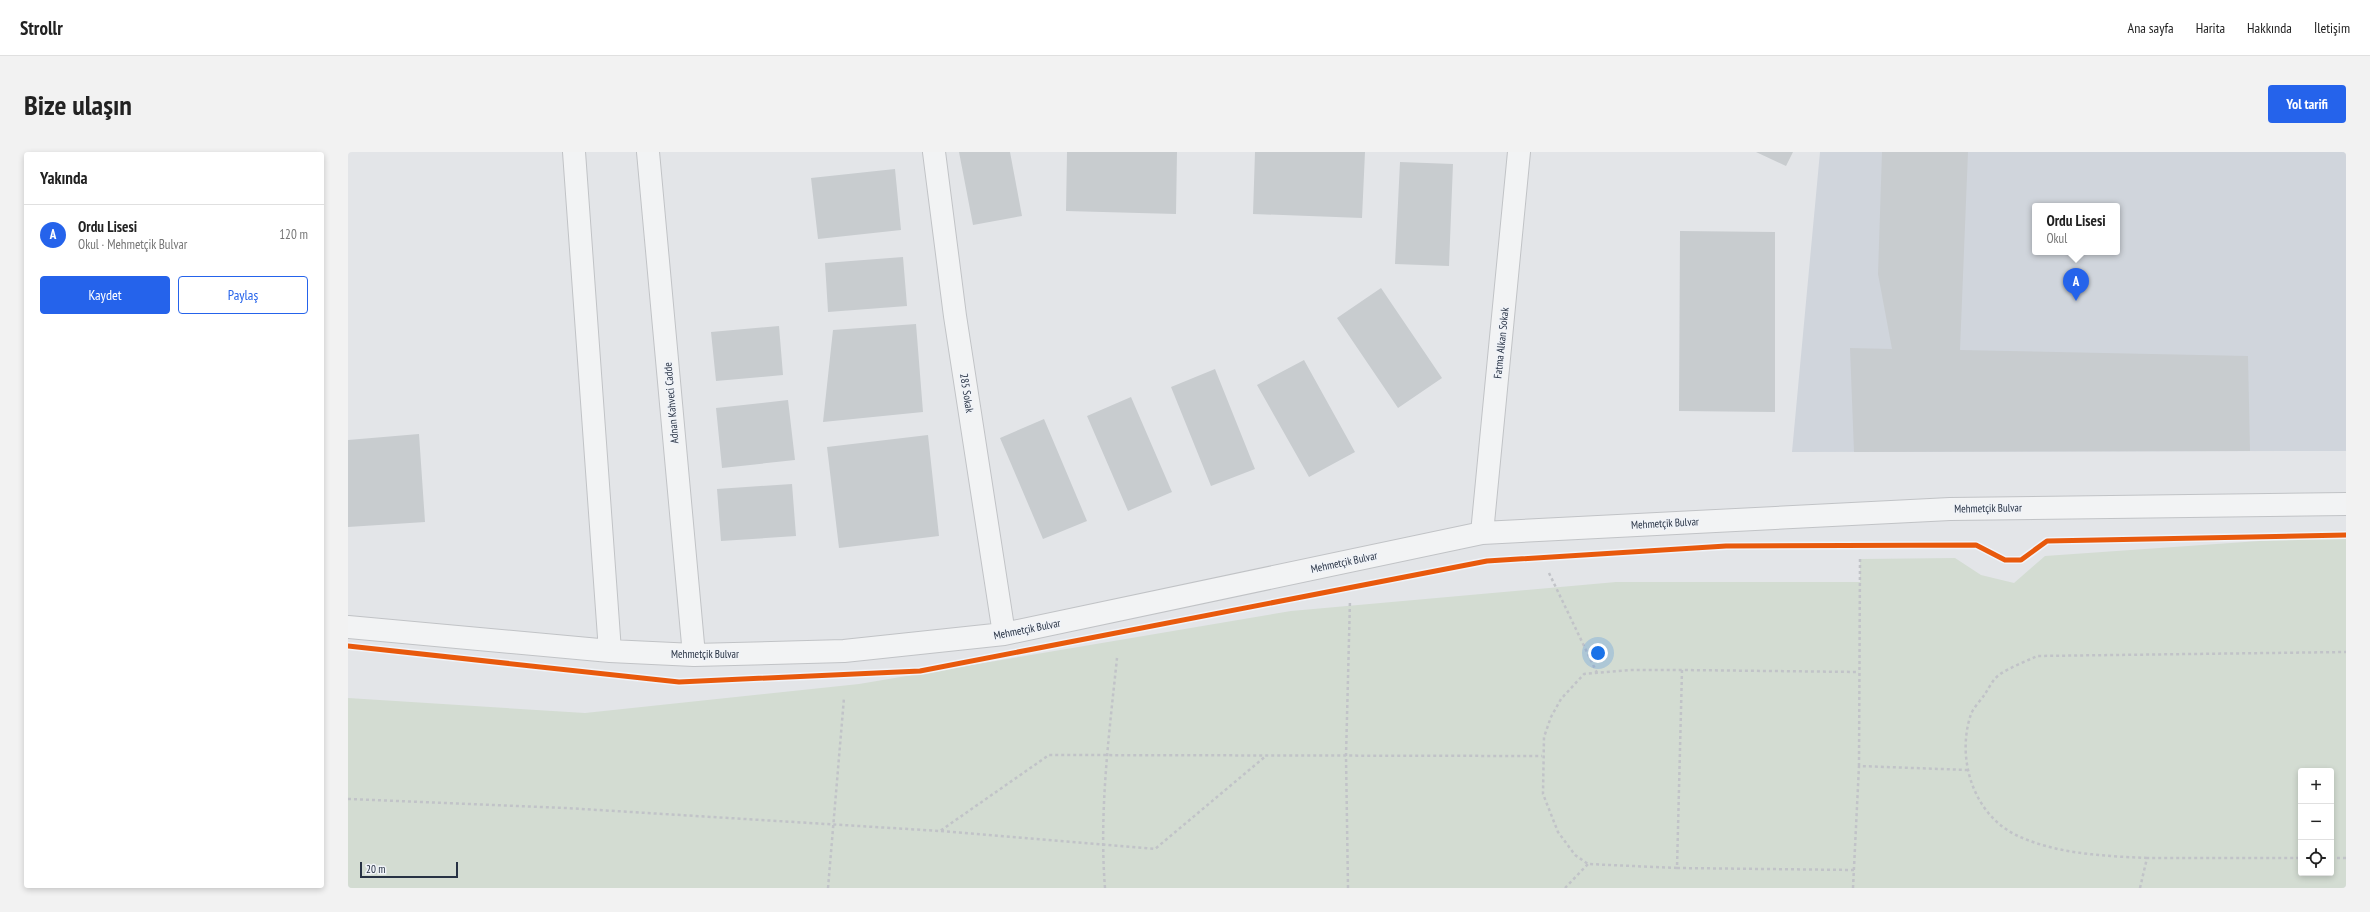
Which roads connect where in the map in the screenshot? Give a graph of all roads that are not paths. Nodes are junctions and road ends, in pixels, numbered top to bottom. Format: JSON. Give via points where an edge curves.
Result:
{"nodes":[{"id":1,"x":574,"y":152,"type":"edge"},
{"id":2,"x":648,"y":152,"type":"edge"},
{"id":3,"x":934,"y":152,"type":"edge"},
{"id":4,"x":1519,"y":152,"type":"edge"},
{"id":5,"x":2346,"y":504,"type":"edge"},
{"id":6,"x":1482,"y":533,"type":"junction"},
{"id":7,"x":348,"y":628,"type":"edge"},
{"id":8,"x":1004,"y":634,"type":"junction"},
{"id":9,"x":610,"y":651,"type":"junction"},
{"id":10,"x":694,"y":655,"type":"junction"}],
"edges":[{"from":1,"to":9,"type":"street"},
{"from":2,"to":10,"type":"street","name":"Adnan Kahveci Cadde"},
{"from":3,"to":8,"type":"street","name":"285 Sokak","via":[[954,316]]},
{"from":4,"to":6,"type":"street","name":"Fatma Alkan Sokak"},
{"from":5,"to":6,"type":"street","name":"Mehmetçik Bulvar","via":[[1950,508]]},
{"from":6,"to":8,"type":"street","name":"Mehmetçik Bulvar"},
{"from":7,"to":9,"type":"street","name":"Mehmetçik Bulvar"},
{"from":8,"to":10,"type":"street","name":"Mehmetçik Bulvar","via":[[844,651]]},
{"from":9,"to":10,"type":"street","name":"Mehmetçik Bulvar"}]}
